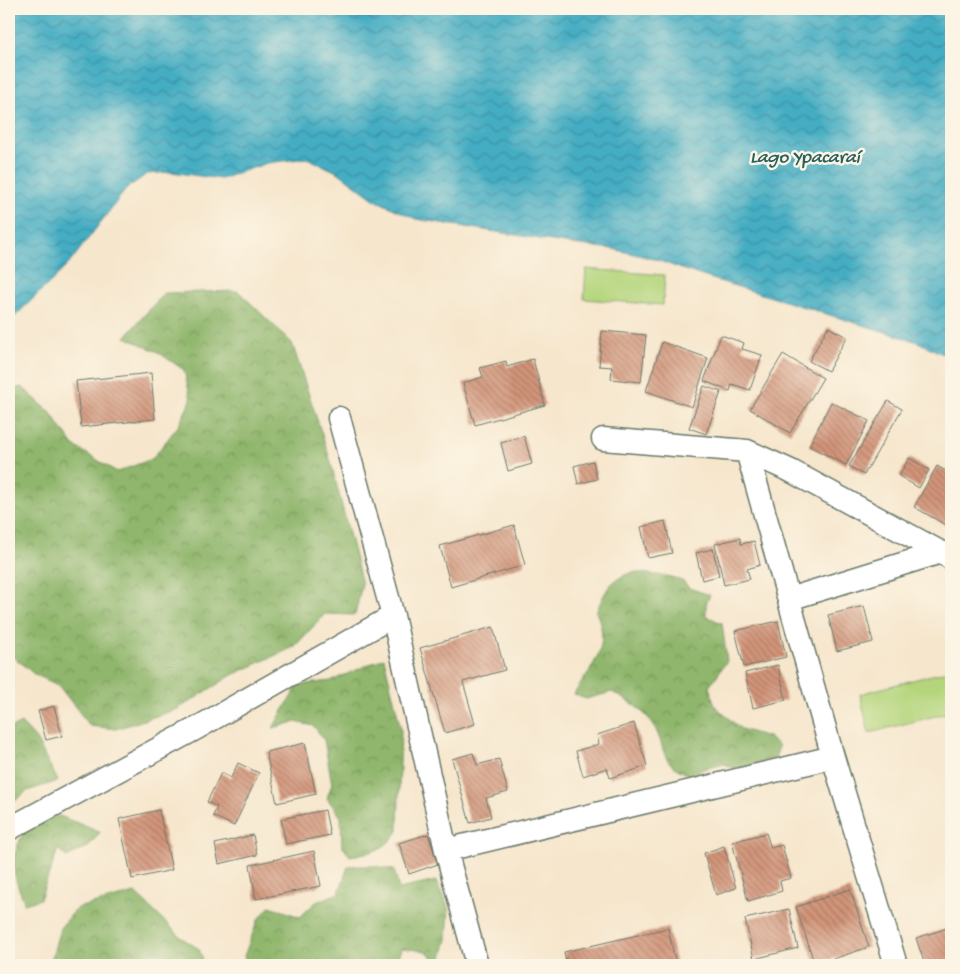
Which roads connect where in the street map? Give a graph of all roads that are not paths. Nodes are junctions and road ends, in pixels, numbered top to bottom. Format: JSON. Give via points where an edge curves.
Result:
{"nodes":[{"id":1,"x":339,"y":418,"type":"dead end"},
{"id":2,"x":603,"y":438,"type":"dead end"},
{"id":3,"x":747,"y":451,"type":"junction"},
{"id":4,"x":946,"y":555,"type":"edge"},
{"id":5,"x":789,"y":599,"type":"junction"},
{"id":6,"x":393,"y":616,"type":"junction"},
{"id":7,"x":833,"y":757,"type":"junction"},
{"id":8,"x":9,"y":830,"type":"edge"},
{"id":9,"x":446,"y":850,"type":"junction"},
{"id":10,"x":476,"y":965,"type":"edge"},
{"id":11,"x":896,"y":965,"type":"edge"}],
"edges":[{"from":1,"to":6,"type":"street"},
{"from":2,"to":3,"type":"street"},
{"from":3,"to":4,"type":"street","via":[[791,470]]},
{"from":3,"to":5,"type":"street"},
{"from":4,"to":5,"type":"street"},
{"from":5,"to":7,"type":"street"},
{"from":6,"to":8,"type":"street"},
{"from":6,"to":9,"type":"street"},
{"from":7,"to":9,"type":"street"},
{"from":7,"to":11,"type":"street"},
{"from":9,"to":10,"type":"street"}]}
